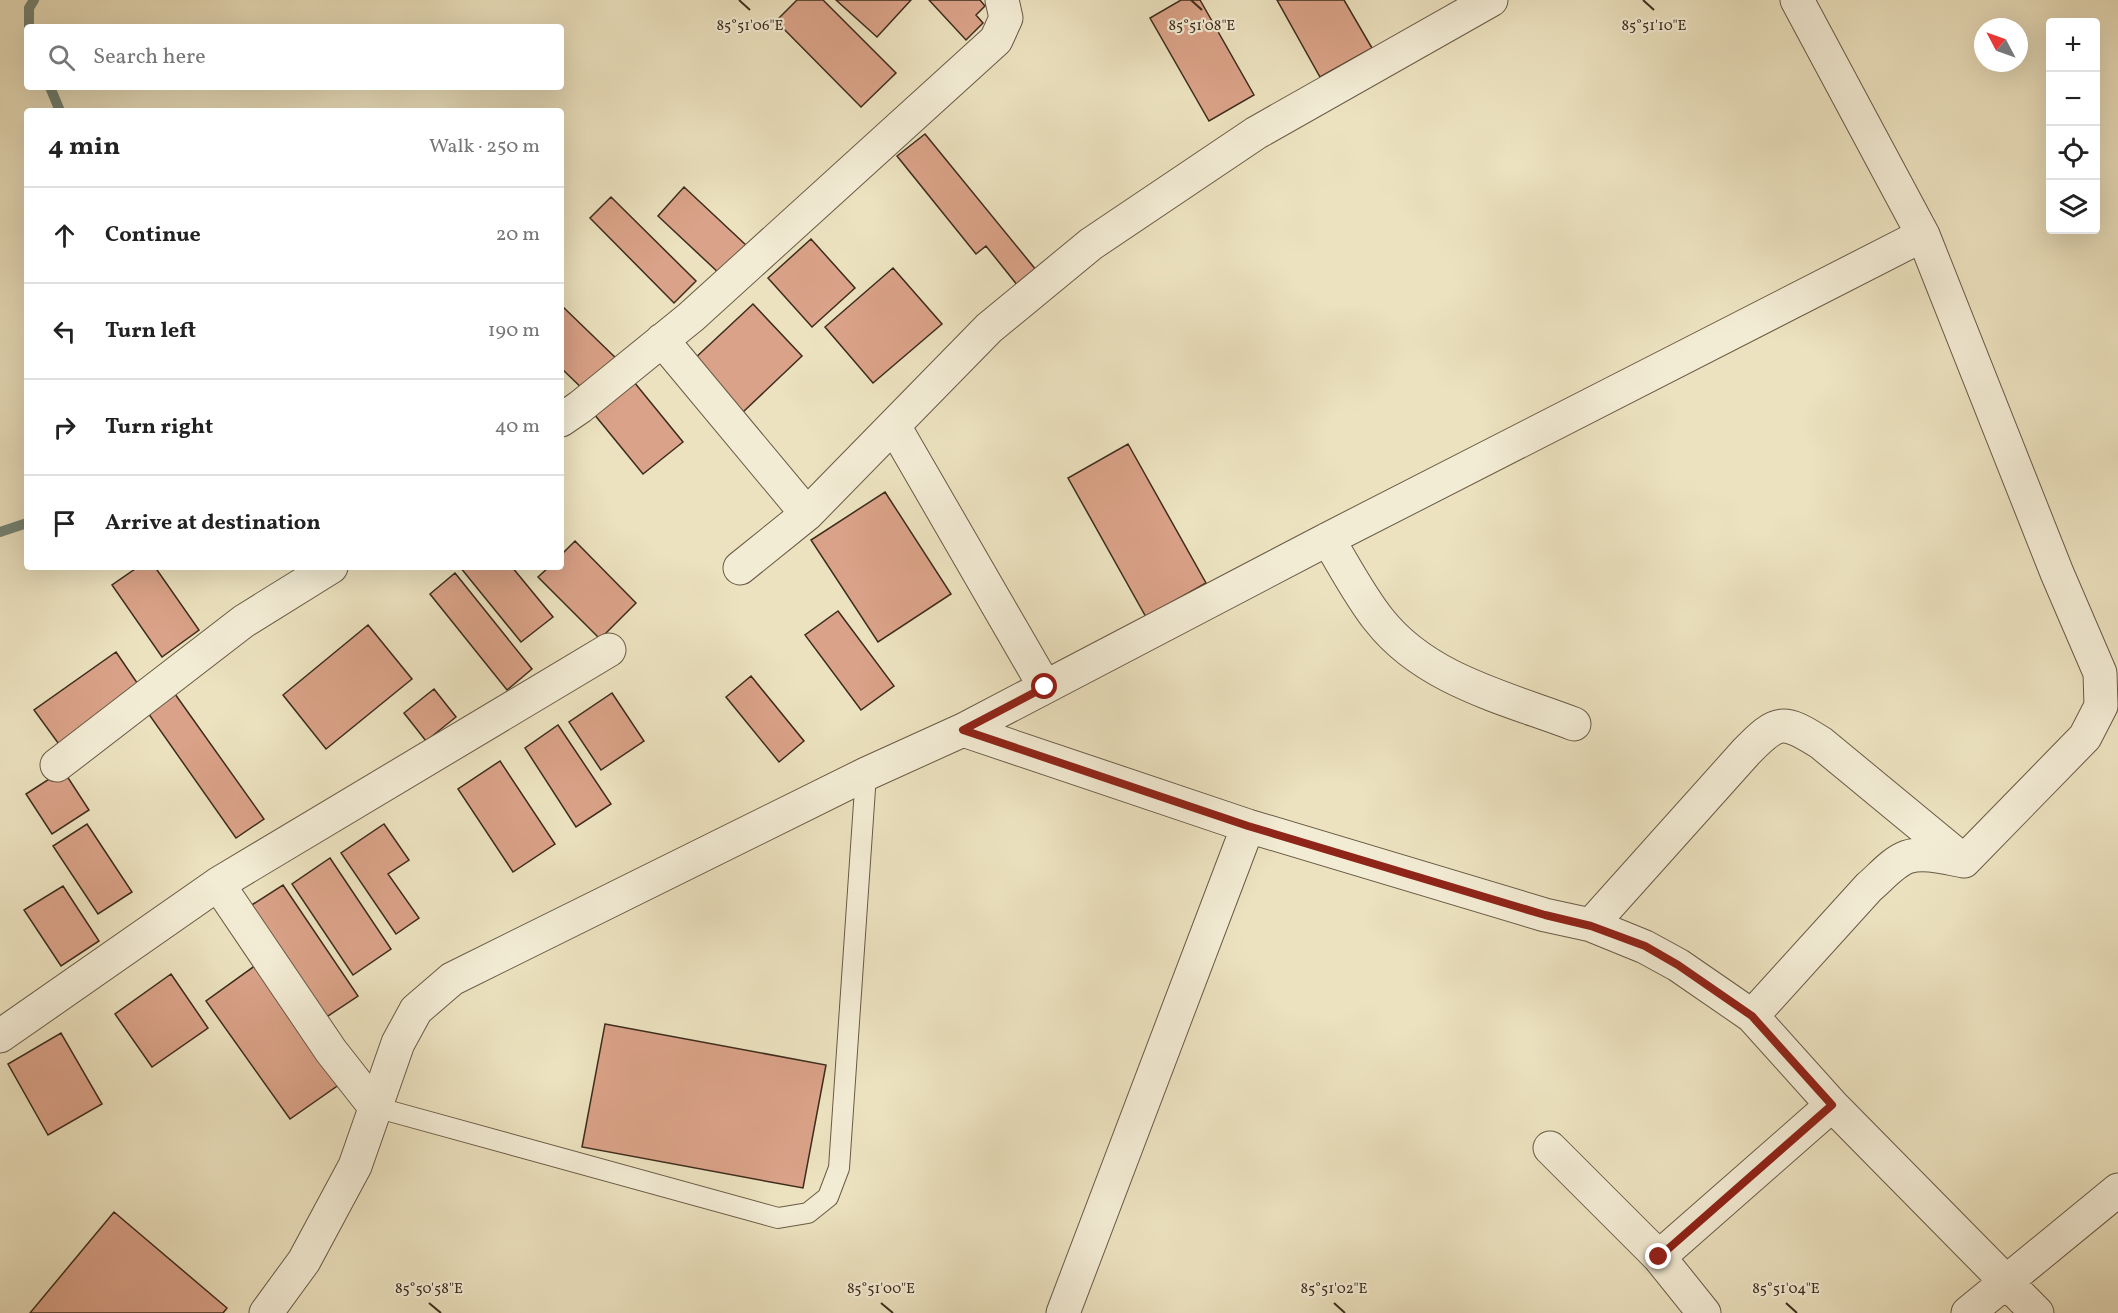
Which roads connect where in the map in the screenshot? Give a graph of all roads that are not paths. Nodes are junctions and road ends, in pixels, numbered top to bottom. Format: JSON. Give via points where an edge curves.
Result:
{"nodes":[{"id":1,"x":1002,"y":0,"type":"edge"},
{"id":2,"x":1491,"y":0,"type":"edge"},
{"id":3,"x":1797,"y":0,"type":"edge"},
{"id":4,"x":1923,"y":234,"type":"junction"},
{"id":5,"x":662,"y":340,"type":"junction"},
{"id":6,"x":564,"y":418,"type":"edge"},
{"id":7,"x":894,"y":426,"type":"junction"},
{"id":8,"x":807,"y":514,"type":"junction"},
{"id":9,"x":1328,"y":539,"type":"junction"},
{"id":10,"x":740,"y":568,"type":"dead end"},
{"id":11,"x":326,"y":570,"type":"edge"},
{"id":12,"x":609,"y":650,"type":"dead end"},
{"id":13,"x":1045,"y":687,"type":"junction"},
{"id":14,"x":1574,"y":724,"type":"dead end"},
{"id":15,"x":963,"y":730,"type":"junction"},
{"id":16,"x":57,"y":765,"type":"dead end"},
{"id":17,"x":866,"y":774,"type":"junction"},
{"id":18,"x":1248,"y":826,"type":"junction"},
{"id":19,"x":1964,"y":861,"type":"junction"},
{"id":20,"x":219,"y":884,"type":"junction"},
{"id":21,"x":1591,"y":926,"type":"junction"},
{"id":22,"x":1752,"y":1016,"type":"junction"},
{"id":23,"x":0,"y":1036,"type":"edge"},
{"id":24,"x":1832,"y":1105,"type":"junction"},
{"id":25,"x":375,"y":1107,"type":"junction"},
{"id":26,"x":1550,"y":1148,"type":"dead end"},
{"id":27,"x":2118,"y":1190,"type":"edge"},
{"id":28,"x":1659,"y":1257,"type":"junction"},
{"id":29,"x":2007,"y":1282,"type":"junction"},
{"id":30,"x":266,"y":1313,"type":"edge"},
{"id":31,"x":1064,"y":1313,"type":"edge"},
{"id":32,"x":1704,"y":1313,"type":"edge"},
{"id":33,"x":1968,"y":1313,"type":"edge"},
{"id":34,"x":2037,"y":1313,"type":"edge"}],
"edges":[{"from":1,"to":5,"type":"street","via":[[1006,18],[996,40]]},
{"from":2,"to":7,"type":"street","via":[[1256,133],[1091,244],[989,328]]},
{"from":3,"to":4,"type":"street"},
{"from":4,"to":9,"type":"street"},
{"from":4,"to":19,"type":"street","via":[[2100,673],[2101,706],[2085,737]]},
{"from":5,"to":6,"type":"street"},
{"from":5,"to":8,"type":"street"},
{"from":7,"to":8,"type":"street"},
{"from":7,"to":13,"type":"street"},
{"from":8,"to":10,"type":"street"},
{"from":9,"to":13,"type":"street"},
{"from":9,"to":14,"type":"street","via":[[1379,620],[1414,654],[1454,679]]},
{"from":11,"to":16,"type":"street","via":[[244,621]]},
{"from":12,"to":20,"type":"street"},
{"from":13,"to":15,"type":"street"},
{"from":15,"to":17,"type":"street"},
{"from":15,"to":18,"type":"street"},
{"from":17,"to":25,"type":"street","via":[[452,979],[416,1010],[398,1043]]},
{"from":17,"to":25,"type":"lane","via":[[839,1168],[828,1197],[808,1213],[778,1218]]},
{"from":18,"to":21,"type":"street"},
{"from":18,"to":31,"type":"street"},
{"from":19,"to":21,"type":"street","via":[[1821,743],[1782,724],[1764,733]]},
{"from":19,"to":22,"type":"street","via":[[1930,855],[1907,857],[1891,868],[1869,887]]},
{"from":20,"to":23,"type":"street"},
{"from":20,"to":25,"type":"street","via":[[331,1051]]},
{"from":21,"to":22,"type":"street","via":[[1645,946]]},
{"from":22,"to":24,"type":"street"},
{"from":24,"to":28,"type":"street"},
{"from":24,"to":29,"type":"street"},
{"from":25,"to":30,"type":"street","via":[[355,1166],[303,1261]]},
{"from":26,"to":28,"type":"street"},
{"from":27,"to":29,"type":"street"},
{"from":28,"to":32,"type":"street"},
{"from":29,"to":33,"type":"street"},
{"from":29,"to":34,"type":"street"}]}
